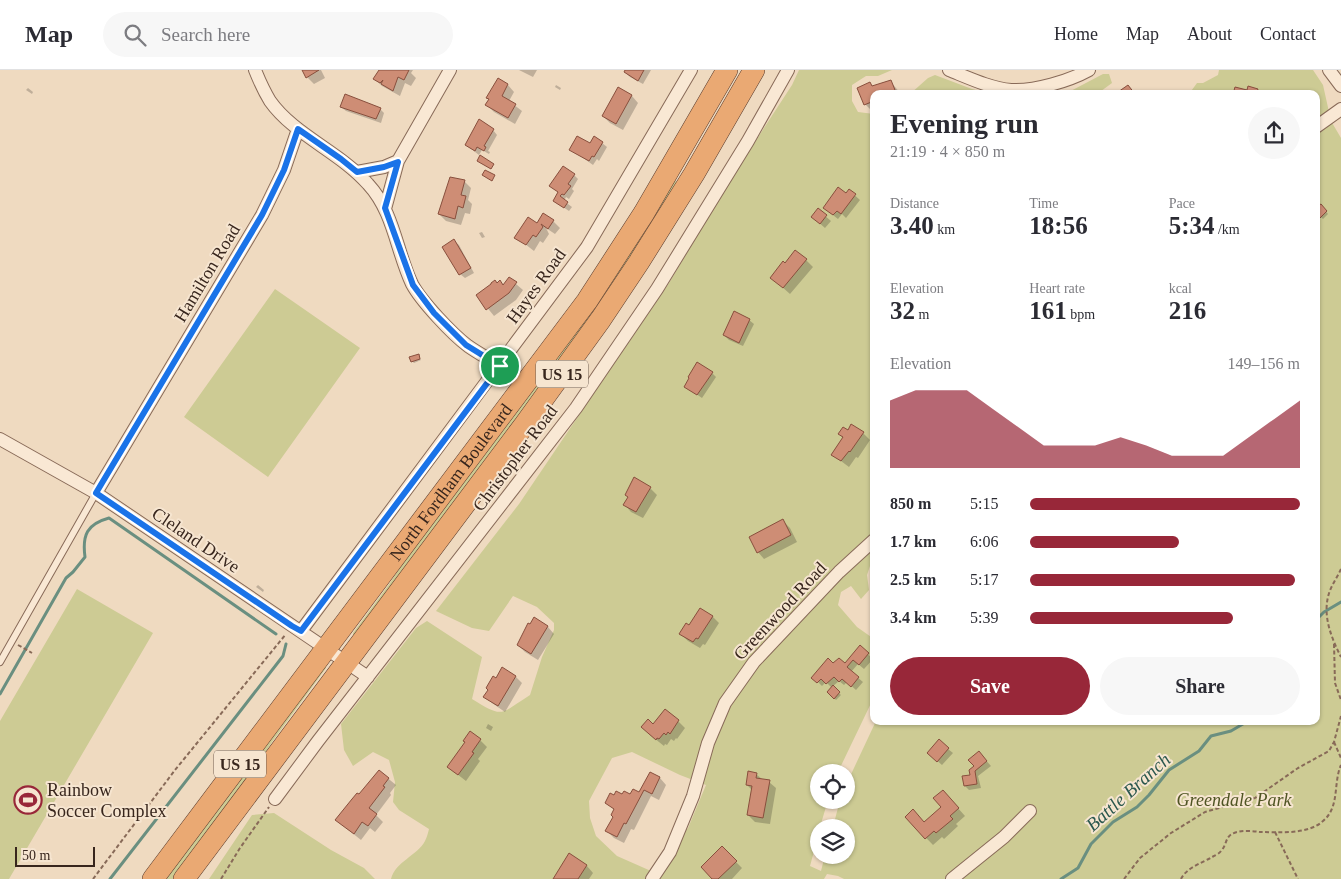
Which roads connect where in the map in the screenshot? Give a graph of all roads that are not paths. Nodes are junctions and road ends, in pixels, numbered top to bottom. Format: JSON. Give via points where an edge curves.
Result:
{"nodes":[{"id":1,"x":255,"y":70,"type":"edge"},
{"id":2,"x":450,"y":70,"type":"edge"},
{"id":3,"x":690,"y":70,"type":"edge"},
{"id":4,"x":727,"y":70,"type":"edge"},
{"id":5,"x":754,"y":70,"type":"edge"},
{"id":6,"x":788,"y":70,"type":"edge"},
{"id":7,"x":949,"y":70,"type":"edge"},
{"id":8,"x":1089,"y":70,"type":"edge"},
{"id":9,"x":1329,"y":70,"type":"edge"},
{"id":10,"x":1341,"y":86,"type":"edge"},
{"id":11,"x":1341,"y":109,"type":"edge"},
{"id":12,"x":696,"y":123,"type":"junction"},
{"id":13,"x":1320,"y":124,"type":"edge"},
{"id":14,"x":298,"y":129,"type":"junction"},
{"id":15,"x":398,"y":162,"type":"junction"},
{"id":16,"x":357,"y":172,"type":"junction"},
{"id":17,"x":691,"y":178,"type":"junction"},
{"id":18,"x":385,"y":208,"type":"junction"},
{"id":19,"x":500,"y":366,"type":"junction"},
{"id":20,"x":0,"y":440,"type":"edge"},
{"id":21,"x":96,"y":493,"type":"junction"},
{"id":22,"x":870,"y":544,"type":"edge"},
{"id":23,"x":296,"y":628,"type":"junction"},
{"id":24,"x":326,"y":648,"type":"junction"},
{"id":25,"x":0,"y":662,"type":"edge"},
{"id":26,"x":346,"y":662,"type":"junction"},
{"id":27,"x":368,"y":677,"type":"junction"},
{"id":28,"x":275,"y":799,"type":"road end"},
{"id":29,"x":1030,"y":811,"type":"dead end"},
{"id":30,"x":153,"y":879,"type":"edge"},
{"id":31,"x":184,"y":879,"type":"edge"},
{"id":32,"x":652,"y":879,"type":"edge"},
{"id":33,"x":952,"y":879,"type":"edge"}],
"edges":[{"from":1,"to":14,"type":"street","via":[[270,101]]},
{"from":2,"to":15,"type":"street"},
{"from":3,"to":19,"type":"street","name":"Hayes Road","via":[[588,246]]},
{"from":4,"to":12,"type":"highway","name":"North Fordham Boulevard","number":"US 15"},
{"from":5,"to":17,"type":"highway","name":"North Fordham Boulevard","number":"US 15"},
{"from":6,"to":27,"type":"street","name":"Christopher Road","via":[[657,289],[576,408]]},
{"from":7,"to":8,"type":"street","via":[[981,83],[1012,90],[1072,79]]},
{"from":9,"to":10,"type":"street"},
{"from":11,"to":13,"type":"street"},
{"from":12,"to":17,"type":"highway","via":[[684,164],[684,173]]},
{"from":12,"to":24,"type":"highway","name":"North Fordham Boulevard","number":"US 15","via":[[644,213],[587,300]]},
{"from":14,"to":16,"type":"street"},
{"from":14,"to":21,"type":"street","name":"Hamilton Road","via":[[284,170],[262,215]]},
{"from":15,"to":16,"type":"street"},
{"from":15,"to":18,"type":"street"},
{"from":16,"to":18,"type":"street"},
{"from":17,"to":26,"type":"highway","name":"North Fordham Boulevard","number":"US 15","via":[[639,262],[579,349]]},
{"from":18,"to":19,"type":"street","via":[[413,285],[434,313],[466,345]]},
{"from":19,"to":23,"type":"street","name":"Hayes Road"},
{"from":20,"to":21,"type":"street","name":"Cleland Drive"},
{"from":21,"to":23,"type":"street","name":"Cleland Drive"},
{"from":21,"to":25,"type":"lane"},
{"from":22,"to":32,"type":"street","name":"Greenwood Road","via":[[754,662],[725,703],[670,852]]},
{"from":23,"to":24,"type":"street","name":"Cleland Drive"},
{"from":24,"to":26,"type":"street","name":"Cleland Drive"},
{"from":24,"to":30,"type":"highway","name":"North Fordham Boulevard","number":"US 15"},
{"from":26,"to":27,"type":"street","name":"Cleland Drive"},
{"from":26,"to":31,"type":"highway","name":"North Fordham Boulevard","number":"US 15"},
{"from":27,"to":28,"type":"street","name":"Christopher Road"},
{"from":29,"to":33,"type":"street","via":[[1004,837]]}]}
